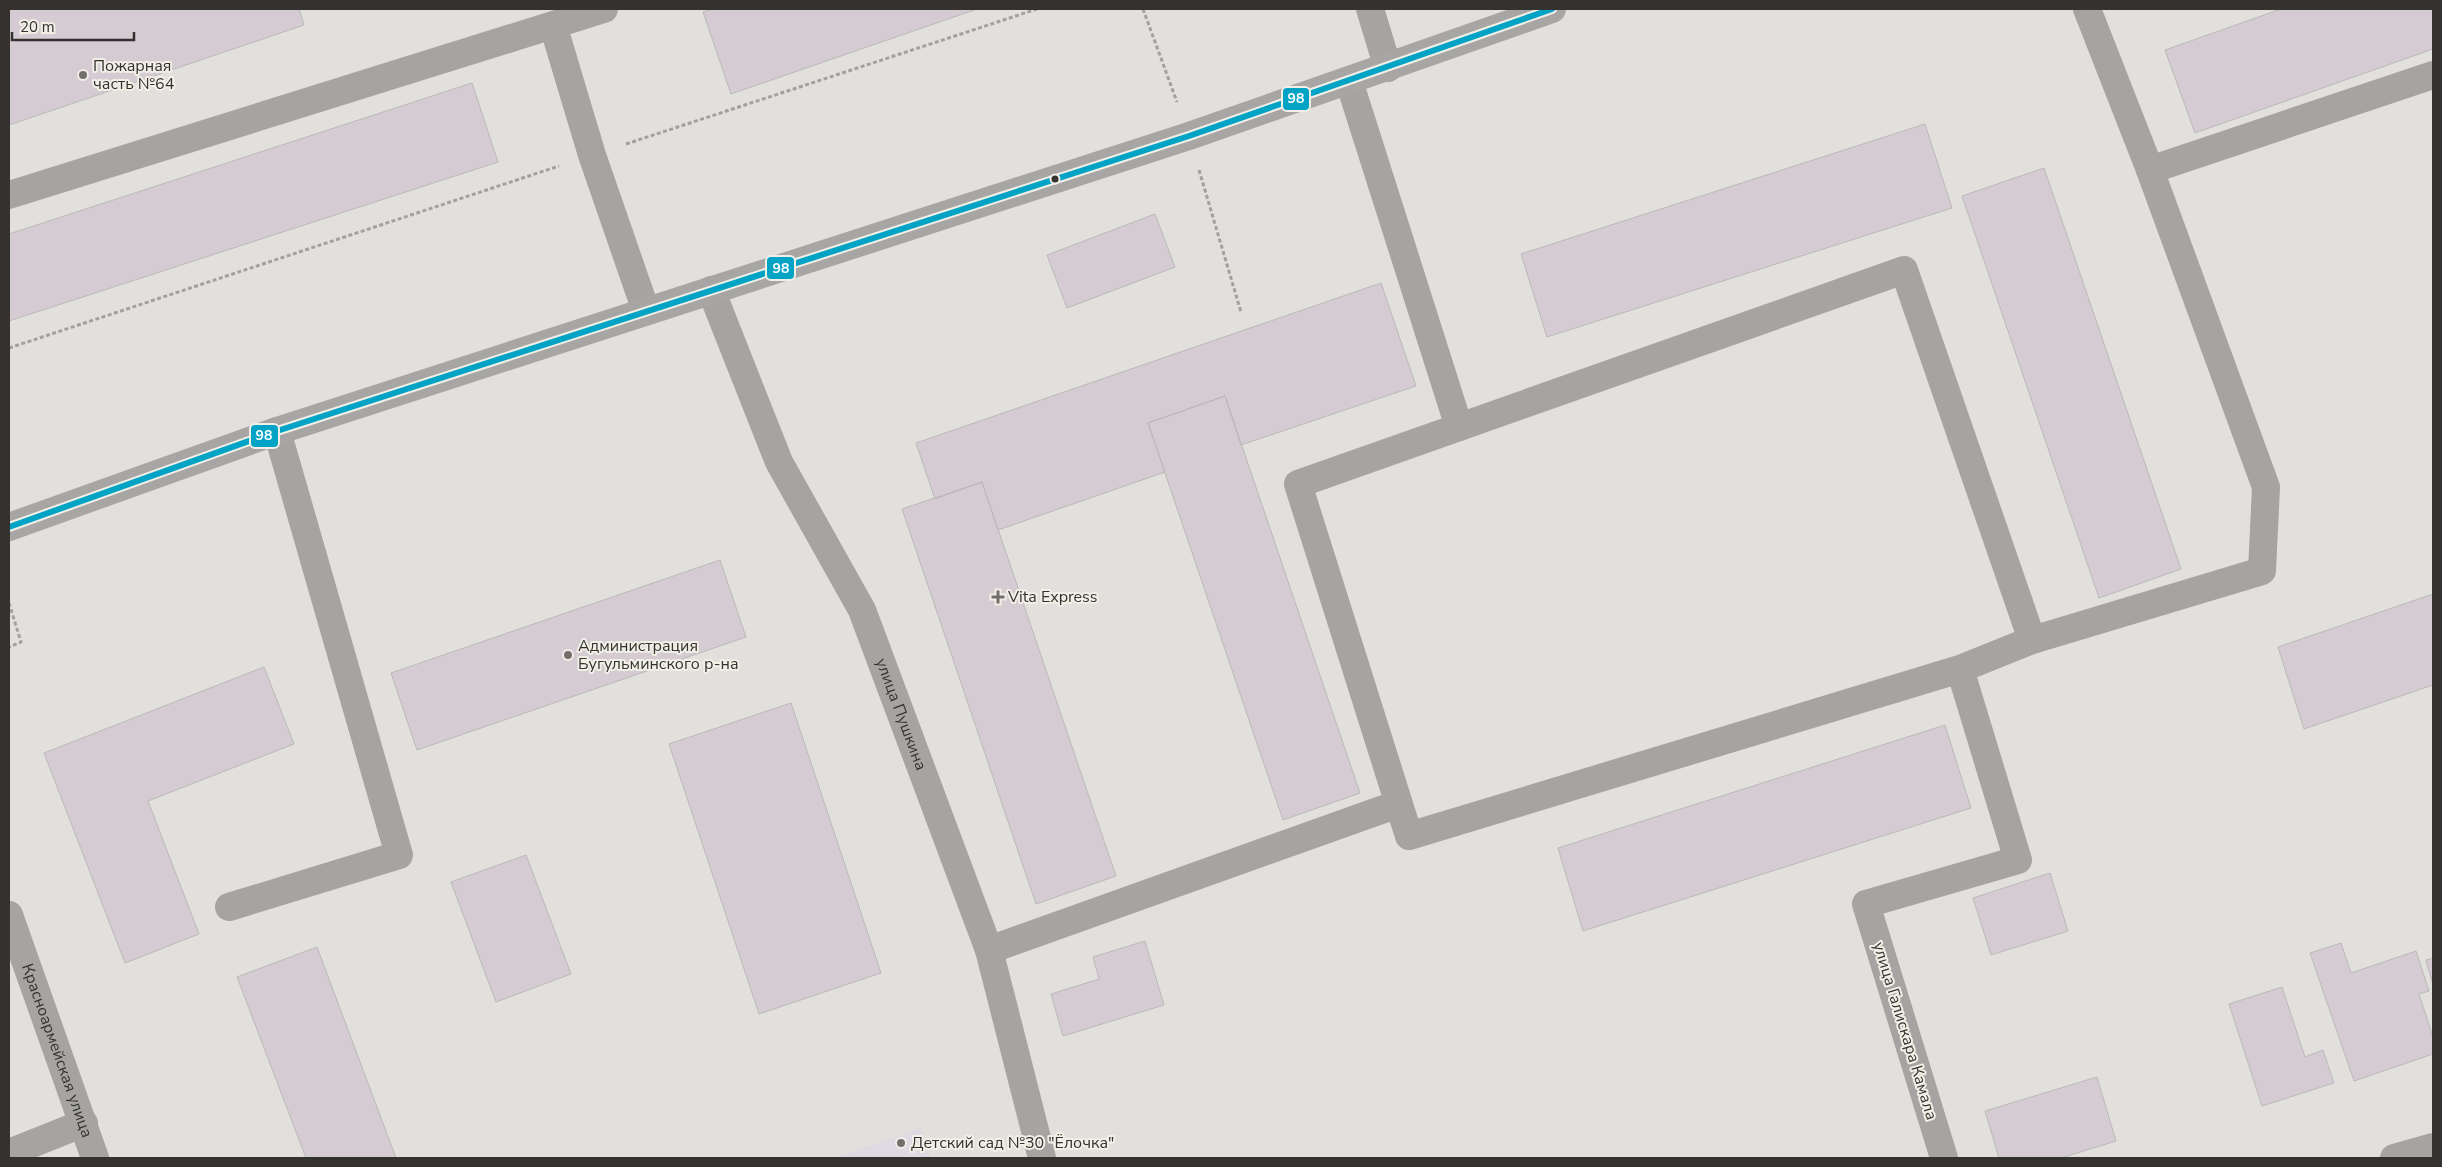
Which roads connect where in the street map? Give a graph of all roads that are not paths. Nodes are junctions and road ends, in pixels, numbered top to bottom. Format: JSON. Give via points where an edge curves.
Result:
{"nodes":[{"id":1,"x":604,"y":9,"type":"edge"},
{"id":2,"x":1370,"y":9,"type":"edge"},
{"id":3,"x":1552,"y":9,"type":"edge"},
{"id":4,"x":2087,"y":9,"type":"edge"},
{"id":5,"x":553,"y":25,"type":"junction"},
{"id":6,"x":1388,"y":68,"type":"junction"},
{"id":7,"x":2433,"y":75,"type":"edge"},
{"id":8,"x":1349,"y":81,"type":"junction"},
{"id":9,"x":2150,"y":170,"type":"junction"},
{"id":10,"x":9,"y":195,"type":"edge"},
{"id":11,"x":711,"y":290,"type":"junction"},
{"id":12,"x":646,"y":311,"type":"junction"},
{"id":13,"x":1459,"y":427,"type":"junction"},
{"id":14,"x":277,"y":432,"type":"junction"},
{"id":15,"x":9,"y":527,"type":"edge"},
{"id":16,"x":2032,"y":640,"type":"junction"},
{"id":17,"x":1960,"y":669,"type":"junction"},
{"id":18,"x":1398,"y":804,"type":"junction"},
{"id":19,"x":229,"y":906,"type":"dead end"},
{"id":20,"x":9,"y":915,"type":"edge"},
{"id":21,"x":989,"y":950,"type":"junction"},
{"id":22,"x":84,"y":1123,"type":"junction"},
{"id":23,"x":2433,"y":1147,"type":"edge"},
{"id":24,"x":9,"y":1154,"type":"edge"},
{"id":25,"x":95,"y":1158,"type":"edge"},
{"id":26,"x":1042,"y":1158,"type":"edge"},
{"id":27,"x":1944,"y":1158,"type":"edge"},
{"id":28,"x":2394,"y":1158,"type":"edge"}],
"edges":[{"from":1,"to":5,"type":"street"},
{"from":2,"to":6,"type":"street"},
{"from":3,"to":6,"type":"main road"},
{"from":4,"to":9,"type":"street"},
{"from":5,"to":10,"type":"street"},
{"from":5,"to":12,"type":"street","via":[[592,155]]},
{"from":6,"to":8,"type":"main road"},
{"from":7,"to":9,"type":"street"},
{"from":8,"to":11,"type":"main road"},
{"from":8,"to":13,"type":"street"},
{"from":9,"to":16,"type":"street","via":[[2266,487],[2262,571]]},
{"from":11,"to":12,"type":"main road"},
{"from":11,"to":21,"type":"street","name":"улица Пушкина","via":[[779,462],[862,610]]},
{"from":12,"to":14,"type":"main road"},
{"from":13,"to":16,"type":"street","via":[[1904,270]]},
{"from":13,"to":18,"type":"street","via":[[1298,484]]},
{"from":14,"to":15,"type":"main road"},
{"from":14,"to":19,"type":"street","via":[[399,855]]},
{"from":16,"to":17,"type":"street"},
{"from":17,"to":18,"type":"street","via":[[1409,836]]},
{"from":17,"to":27,"type":"street","name":"улица Галискара Камала","via":[[2018,860],[1866,904]]},
{"from":18,"to":21,"type":"street"},
{"from":20,"to":22,"type":"street","name":"Красноармейская улица"},
{"from":21,"to":26,"type":"street","name":"улица Пушкина"},
{"from":22,"to":24,"type":"street"},
{"from":22,"to":25,"type":"street","name":"Красноармейская улица"},
{"from":23,"to":28,"type":"street"}]}
